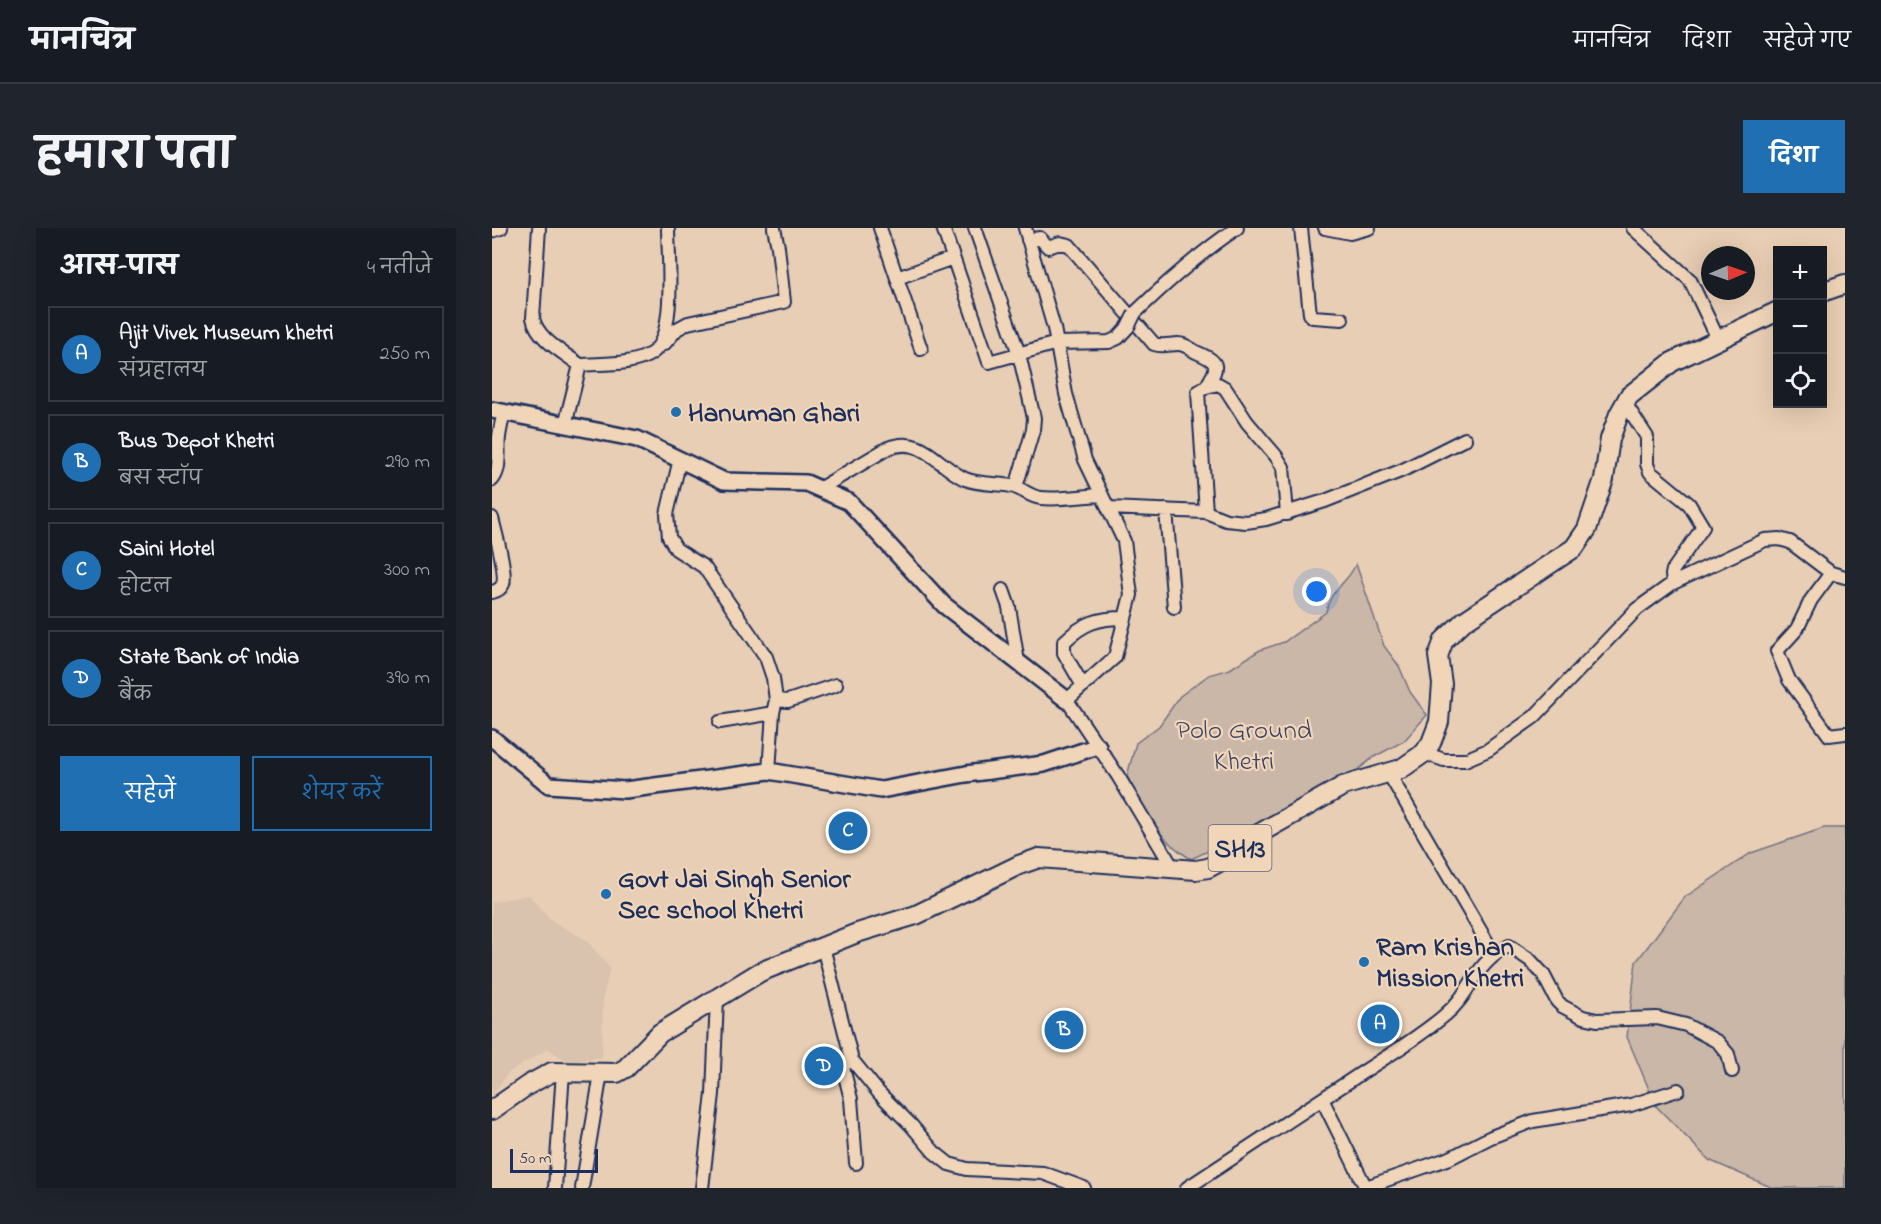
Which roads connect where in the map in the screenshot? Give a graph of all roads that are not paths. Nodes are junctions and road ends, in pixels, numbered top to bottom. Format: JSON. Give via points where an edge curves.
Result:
{"nodes":[{"id":1,"x":501,"y":228,"type":"edge"},
{"id":2,"x":539,"y":228,"type":"edge"},
{"id":3,"x":668,"y":228,"type":"edge"},
{"id":4,"x":774,"y":228,"type":"edge"},
{"id":5,"x":880,"y":228,"type":"edge"},
{"id":6,"x":943,"y":228,"type":"edge"},
{"id":7,"x":975,"y":228,"type":"edge"},
{"id":8,"x":1237,"y":228,"type":"edge"},
{"id":9,"x":1301,"y":228,"type":"edge"},
{"id":10,"x":1325,"y":228,"type":"edge"},
{"id":11,"x":1369,"y":228,"type":"edge"},
{"id":12,"x":1634,"y":228,"type":"edge"},
{"id":13,"x":492,"y":231,"type":"edge"},
{"id":14,"x":1026,"y":234,"type":"edge"},
{"id":15,"x":953,"y":258,"type":"junction"},
{"id":16,"x":897,"y":278,"type":"junction"},
{"id":17,"x":1845,"y":284,"type":"edge"},
{"id":18,"x":1827,"y":290,"type":"edge"},
{"id":19,"x":1773,"y":313,"type":"edge"},
{"id":20,"x":1342,"y":319,"type":"dead end"},
{"id":21,"x":1718,"y":339,"type":"junction"},
{"id":22,"x":1057,"y":344,"type":"junction"},
{"id":23,"x":921,"y":349,"type":"dead end"},
{"id":24,"x":654,"y":352,"type":"junction"},
{"id":25,"x":1018,"y":354,"type":"junction"},
{"id":26,"x":580,"y":365,"type":"junction"},
{"id":27,"x":1206,"y":387,"type":"junction"},
{"id":28,"x":1625,"y":403,"type":"junction"},
{"id":29,"x":498,"y":411,"type":"edge"},
{"id":30,"x":565,"y":425,"type":"junction"},
{"id":31,"x":1465,"y":439,"type":"dead end"},
{"id":32,"x":680,"y":459,"type":"junction"},
{"id":33,"x":492,"y":480,"type":"edge"},
{"id":34,"x":1016,"y":487,"type":"junction"},
{"id":35,"x":819,"y":489,"type":"junction"},
{"id":36,"x":1102,"y":495,"type":"junction"},
{"id":37,"x":1108,"y":508,"type":"junction"},
{"id":38,"x":1166,"y":510,"type":"junction"},
{"id":39,"x":1206,"y":512,"type":"junction"},
{"id":40,"x":1287,"y":514,"type":"junction"},
{"id":41,"x":492,"y":518,"type":"edge"},
{"id":42,"x":1831,"y":573,"type":"junction"},
{"id":43,"x":1845,"y":578,"type":"edge"},
{"id":44,"x":1673,"y":583,"type":"junction"},
{"id":45,"x":1003,"y":591,"type":"dead end"},
{"id":46,"x":492,"y":592,"type":"edge"},
{"id":47,"x":1174,"y":608,"type":"dead end"},
{"id":48,"x":1125,"y":618,"type":"junction"},
{"id":49,"x":1018,"y":662,"type":"junction"},
{"id":50,"x":836,"y":685,"type":"dead end"},
{"id":51,"x":1083,"y":686,"type":"junction"},
{"id":52,"x":776,"y":699,"type":"junction"},
{"id":53,"x":1067,"y":700,"type":"junction"},
{"id":54,"x":773,"y":713,"type":"junction"},
{"id":55,"x":720,"y":722,"type":"dead end"},
{"id":56,"x":1845,"y":733,"type":"edge"},
{"id":57,"x":492,"y":738,"type":"edge"},
{"id":58,"x":1098,"y":746,"type":"junction"},
{"id":59,"x":1424,"y":753,"type":"junction"},
{"id":60,"x":770,"y":771,"type":"junction"},
{"id":61,"x":1389,"y":774,"type":"junction"},
{"id":62,"x":1173,"y":868,"type":"junction"},
{"id":63,"x":823,"y":947,"type":"junction"},
{"id":64,"x":1494,"y":954,"type":"junction"},
{"id":65,"x":717,"y":998,"type":"junction"},
{"id":66,"x":852,"y":1060,"type":"junction"},
{"id":67,"x":1732,"y":1071,"type":"dead end"},
{"id":68,"x":562,"y":1072,"type":"junction"},
{"id":69,"x":601,"y":1073,"type":"junction"},
{"id":70,"x":1678,"y":1090,"type":"dead end"},
{"id":71,"x":1322,"y":1099,"type":"junction"},
{"id":72,"x":492,"y":1110,"type":"edge"},
{"id":73,"x":856,"y":1163,"type":"dead end"},
{"id":74,"x":1366,"y":1187,"type":"edge"},
{"id":75,"x":555,"y":1188,"type":"edge"},
{"id":76,"x":582,"y":1188,"type":"edge"},
{"id":77,"x":702,"y":1188,"type":"edge"},
{"id":78,"x":1084,"y":1188,"type":"edge"},
{"id":79,"x":1187,"y":1188,"type":"edge"}],
"edges":[{"from":1,"to":13,"type":"street"},
{"from":2,"to":26,"type":"street","via":[[535,326],[543,337]]},
{"from":3,"to":24,"type":"street","via":[[669,318],[665,336]]},
{"from":4,"to":24,"type":"street","via":[[784,302],[688,323]]},
{"from":5,"to":16,"type":"street"},
{"from":6,"to":15,"type":"street"},
{"from":7,"to":25,"type":"street"},
{"from":8,"to":22,"type":"street","bridge":true,"via":[[1169,280],[1135,313],[1118,338],[1109,342]]},
{"from":9,"to":20,"type":"street","via":[[1311,316]]},
{"from":10,"to":11,"type":"street","via":[[1350,233]]},
{"from":12,"to":21,"type":"street","via":[[1687,276]]},
{"from":14,"to":22,"type":"street"},
{"from":14,"to":27,"type":"street","via":[[1040,238],[1047,247],[1069,245],[1154,344],[1186,346],[1208,356],[1215,362],[1215,373]]},
{"from":15,"to":16,"type":"street"},
{"from":15,"to":25,"type":"street","via":[[988,361]]},
{"from":16,"to":23,"type":"street"},
{"from":17,"to":18,"type":"main road"},
{"from":19,"to":21,"type":"main road","number":"SH13"},
{"from":21,"to":28,"type":"main road","number":"SH13","via":[[1672,363]]},
{"from":22,"to":25,"type":"street"},
{"from":22,"to":36,"type":"street","via":[[1085,460]]},
{"from":24,"to":26,"type":"street","via":[[629,361]]},
{"from":25,"to":34,"type":"street","via":[[1035,423]]},
{"from":26,"to":30,"type":"street"},
{"from":27,"to":39,"type":"street","via":[[1198,392]]},
{"from":27,"to":40,"type":"street","via":[[1218,384],[1225,388],[1276,456],[1283,467]]},
{"from":28,"to":44,"type":"street","via":[[1647,437],[1650,472],[1689,504],[1703,527],[1673,570]]},
{"from":28,"to":59,"type":"main road","number":"SH13","via":[[1610,439],[1596,504],[1587,529],[1574,548],[1464,621],[1444,640],[1438,656],[1442,684],[1440,722]]},
{"from":29,"to":30,"type":"street"},
{"from":29,"to":33,"type":"street","via":[[498,465]]},
{"from":30,"to":32,"type":"street","via":[[637,439]]},
{"from":31,"to":40,"type":"street","via":[[1403,470]]},
{"from":32,"to":35,"type":"street","via":[[724,480],[806,483]]},
{"from":32,"to":52,"type":"street","via":[[667,514],[669,537],[676,549],[704,567],[766,657]]},
{"from":34,"to":35,"type":"street","via":[[967,480],[924,450],[900,443]]},
{"from":34,"to":36,"type":"street","via":[[1042,498]]},
{"from":35,"to":49,"type":"street","via":[[849,502],[944,605]]},
{"from":36,"to":37,"type":"street"},
{"from":37,"to":38,"type":"street"},
{"from":37,"to":48,"type":"street","via":[[1124,541],[1131,595]]},
{"from":38,"to":39,"type":"street"},
{"from":38,"to":47,"type":"street"},
{"from":39,"to":40,"type":"street","via":[[1246,522]]},
{"from":41,"to":46,"type":"street","via":[[503,574],[503,584]]},
{"from":42,"to":43,"type":"street"},
{"from":42,"to":44,"type":"street","via":[[1790,542],[1779,539],[1765,540]]},
{"from":42,"to":56,"type":"street","via":[[1811,600],[1797,629],[1777,651],[1789,680],[1828,735]]},
{"from":44,"to":59,"type":"street","via":[[1637,609],[1534,717],[1500,742],[1465,760],[1444,760]]},
{"from":45,"to":49,"type":"street"},
{"from":48,"to":51,"type":"street","via":[[1115,657]]},
{"from":48,"to":51,"type":"street","via":[[1096,620],[1064,642],[1064,653]]},
{"from":49,"to":53,"type":"street"},
{"from":50,"to":52,"type":"street","via":[[788,701]]},
{"from":51,"to":53,"type":"street"},
{"from":52,"to":54,"type":"street"},
{"from":53,"to":58,"type":"street"},
{"from":54,"to":55,"type":"street"},
{"from":54,"to":60,"type":"street"},
{"from":57,"to":60,"type":"street","via":[[549,785],[626,790]]},
{"from":58,"to":60,"type":"street","via":[[1044,764],[881,790]]},
{"from":58,"to":62,"type":"street"},
{"from":59,"to":61,"type":"main road","number":"SH13"},
{"from":61,"to":62,"type":"main road","number":"SH13","via":[[1343,786],[1208,867]]},
{"from":61,"to":64,"type":"street"},
{"from":62,"to":63,"type":"main road","number":"SH13","via":[[1040,858],[916,915]]},
{"from":63,"to":65,"type":"main road","number":"SH13","via":[[760,972]]},
{"from":63,"to":66,"type":"street"},
{"from":64,"to":67,"type":"street","via":[[1510,946],[1530,960],[1543,974],[1557,1001],[1583,1017],[1657,1018],[1702,1032],[1728,1054]]},
{"from":64,"to":71,"type":"street","via":[[1445,1015]]},
{"from":65,"to":69,"type":"main road","number":"SH13","via":[[660,1033],[626,1068],[617,1073]]},
{"from":65,"to":77,"type":"street","via":[[713,1094]]},
{"from":66,"to":73,"type":"street","via":[[843,1068],[851,1099]]},
{"from":66,"to":78,"type":"street","via":[[949,1164],[967,1169],[1043,1173]]},
{"from":68,"to":69,"type":"main road","number":"SH13"},
{"from":68,"to":72,"type":"main road","number":"SH13","via":[[552,1072],[528,1085]]},
{"from":68,"to":75,"type":"street"},
{"from":69,"to":76,"type":"street"},
{"from":70,"to":74,"type":"street","via":[[1631,1105],[1533,1121],[1450,1158]]},
{"from":71,"to":74,"type":"street"},
{"from":71,"to":79,"type":"street"}]}
